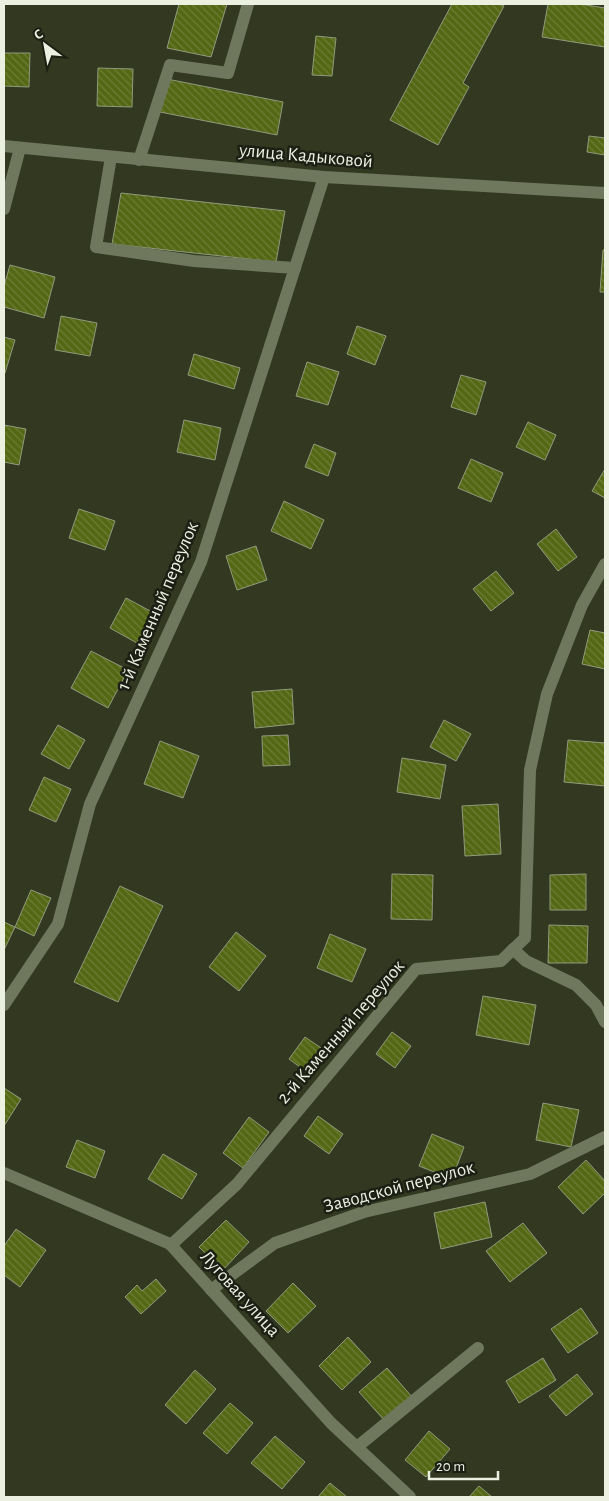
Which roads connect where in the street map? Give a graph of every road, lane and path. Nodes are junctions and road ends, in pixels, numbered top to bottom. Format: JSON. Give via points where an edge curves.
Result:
{"nodes":[{"id":1,"x":248,"y":4,"type":"edge"},
{"id":2,"x":4,"y":146,"type":"edge"},
{"id":3,"x":20,"y":148,"type":"junction"},
{"id":4,"x":111,"y":157,"type":"junction"},
{"id":5,"x":139,"y":160,"type":"junction"},
{"id":6,"x":324,"y":178,"type":"junction"},
{"id":7,"x":605,"y":193,"type":"edge"},
{"id":8,"x":4,"y":208,"type":"edge"},
{"id":9,"x":295,"y":268,"type":"junction"},
{"id":10,"x":605,"y":564,"type":"edge"},
{"id":11,"x":513,"y":950,"type":"junction"},
{"id":12,"x":4,"y":1005,"type":"edge"},
{"id":13,"x":605,"y":1022,"type":"edge"},
{"id":14,"x":605,"y":1137,"type":"edge"},
{"id":15,"x":4,"y":1173,"type":"edge"},
{"id":16,"x":171,"y":1245,"type":"junction"},
{"id":17,"x":211,"y":1290,"type":"junction"},
{"id":18,"x":478,"y":1348,"type":"dead end"},
{"id":19,"x":357,"y":1447,"type":"junction"},
{"id":20,"x":410,"y":1497,"type":"edge"}],
"edges":[{"from":1,"to":5,"type":"street","via":[[228,73],[170,64]]},
{"from":2,"to":3,"type":"street","name":"улица Кадыковой"},
{"from":3,"to":4,"type":"street","name":"улица Кадыковой"},
{"from":3,"to":8,"type":"street"},
{"from":4,"to":5,"type":"street","name":"улица Кадыковой"},
{"from":4,"to":9,"type":"street","via":[[96,247],[194,261]]},
{"from":5,"to":6,"type":"street","name":"улица Кадыковой"},
{"from":6,"to":7,"type":"street","name":"улица Кадыковой"},
{"from":6,"to":9,"type":"street","name":"1-й Каменный переулок"},
{"from":9,"to":12,"type":"street","name":"1-й Каменный переулок","via":[[201,562],[90,804],[58,924]]},
{"from":10,"to":11,"type":"street","name":"2-й Каменный переулок","via":[[582,605],[546,694],[530,770],[525,938]]},
{"from":11,"to":13,"type":"street","via":[[526,961],[576,985],[596,1005]]},
{"from":11,"to":16,"type":"street","name":"2-й Каменный переулок","via":[[501,961],[416,969],[236,1184]]},
{"from":14,"to":17,"type":"street","name":"Заводской переулок","via":[[530,1174],[364,1212],[275,1243]]},
{"from":15,"to":16,"type":"street","name":"Луговая улица"},
{"from":16,"to":17,"type":"street","name":"Луговая улица"},
{"from":17,"to":19,"type":"street","name":"Луговая улица","via":[[331,1423]]},
{"from":18,"to":19,"type":"street"},
{"from":19,"to":20,"type":"street","name":"Луговая улица"}]}
